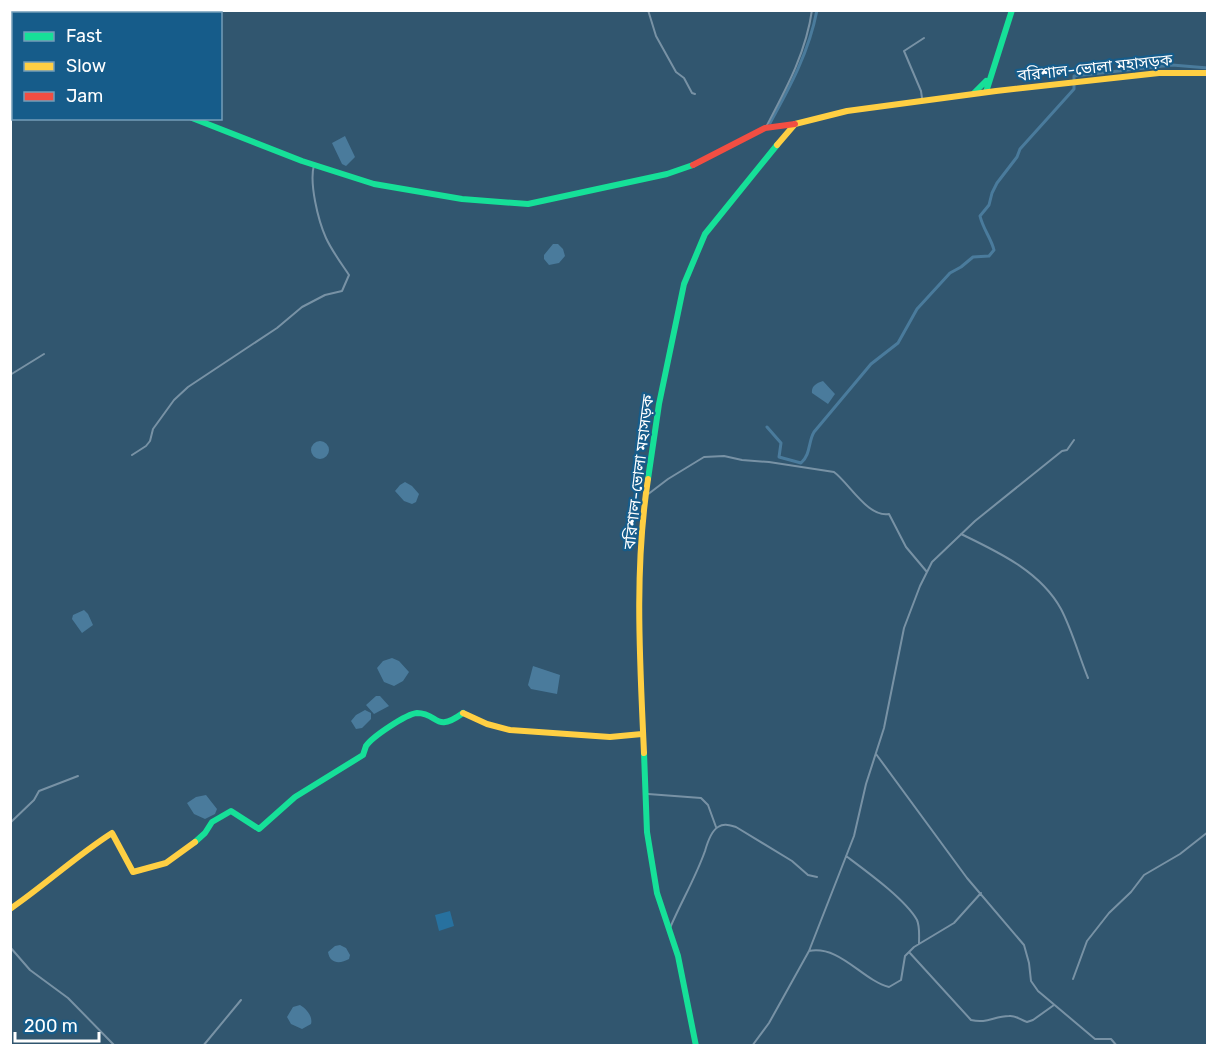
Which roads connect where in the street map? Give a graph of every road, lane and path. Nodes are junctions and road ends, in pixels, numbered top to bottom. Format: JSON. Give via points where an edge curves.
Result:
{"nodes":[{"id":1,"x":648,"y":10,"type":"edge"},
{"id":2,"x":812,"y":10,"type":"edge"},
{"id":3,"x":1012,"y":10,"type":"edge"},
{"id":4,"x":924,"y":38,"type":"dead end"},
{"id":5,"x":1208,"y":73,"type":"edge"},
{"id":6,"x":989,"y":79,"type":"junction"},
{"id":7,"x":996,"y":91,"type":"junction"},
{"id":8,"x":984,"y":92,"type":"junction"},
{"id":9,"x":695,"y":93,"type":"dead end"},
{"id":10,"x":973,"y":94,"type":"junction"},
{"id":11,"x":922,"y":101,"type":"junction"},
{"id":12,"x":197,"y":120,"type":"edge"},
{"id":13,"x":795,"y":124,"type":"junction"},
{"id":14,"x":765,"y":128,"type":"junction"},
{"id":15,"x":314,"y":165,"type":"junction"},
{"id":16,"x":44,"y":354,"type":"dead end"},
{"id":17,"x":10,"y":375,"type":"edge"},
{"id":18,"x":1074,"y":440,"type":"dead end"},
{"id":19,"x":132,"y":455,"type":"dead end"},
{"id":20,"x":645,"y":496,"type":"junction"},
{"id":21,"x":961,"y":534,"type":"junction"},
{"id":22,"x":927,"y":572,"type":"junction"},
{"id":23,"x":1088,"y":678,"type":"dead end"},
{"id":24,"x":642,"y":734,"type":"junction"},
{"id":25,"x":876,"y":754,"type":"junction"},
{"id":26,"x":78,"y":776,"type":"dead end"},
{"id":27,"x":644,"y":794,"type":"junction"},
{"id":28,"x":10,"y":823,"type":"edge"},
{"id":29,"x":716,"y":827,"type":"junction"},
{"id":30,"x":1208,"y":832,"type":"edge"},
{"id":31,"x":846,"y":856,"type":"junction"},
{"id":32,"x":817,"y":877,"type":"dead end"},
{"id":33,"x":981,"y":893,"type":"junction"},
{"id":34,"x":10,"y":909,"type":"edge"},
{"id":35,"x":669,"y":930,"type":"junction"},
{"id":36,"x":919,"y":944,"type":"junction"},
{"id":37,"x":10,"y":947,"type":"edge"},
{"id":38,"x":809,"y":951,"type":"junction"},
{"id":39,"x":909,"y":952,"type":"junction"},
{"id":40,"x":1074,"y":979,"type":"dead end"},
{"id":41,"x":241,"y":1000,"type":"dead end"},
{"id":42,"x":1054,"y":1005,"type":"junction"},
{"id":43,"x":115,"y":1046,"type":"edge"},
{"id":44,"x":203,"y":1046,"type":"edge"},
{"id":45,"x":696,"y":1046,"type":"edge"},
{"id":46,"x":752,"y":1046,"type":"edge"},
{"id":47,"x":1117,"y":1046,"type":"edge"}],
"edges":[{"from":1,"to":9,"type":"street","via":[[656,36],[676,72]]},
{"from":2,"to":14,"type":"street","via":[[800,59]]},
{"from":3,"to":6,"type":"main road","name":"বরিশাল-ভোলা মহাসড়ক"},
{"from":4,"to":11,"type":"street","via":[[904,51]]},
{"from":5,"to":7,"type":"main road","name":"বরিশাল-ভোলা মহাসড়ক","via":[[1159,73]]},
{"from":6,"to":7,"type":"main road"},
{"from":6,"to":8,"type":"main road","name":"বরিশাল-ভোলা মহাসড়ক"},
{"from":6,"to":10,"type":"main road"},
{"from":7,"to":8,"type":"main road","name":"বরিশাল-ভোলা মহাসড়ক"},
{"from":8,"to":10,"type":"main road","name":"বরিশাল-ভোলা মহাসড়ক"},
{"from":10,"to":11,"type":"main road","name":"বরিশাল-ভোলা মহাসড়ক"},
{"from":11,"to":13,"type":"main road","name":"বরিশাল-ভোলা মহাসড়ক","via":[[847,111]]},
{"from":12,"to":15,"type":"main road"},
{"from":13,"to":14,"type":"main road"},
{"from":13,"to":20,"type":"main road","name":"বরিশাল-ভোলা মহাসড়ক","via":[[705,234],[684,284]]},
{"from":14,"to":15,"type":"main road","via":[[700,162],[667,174],[528,204],[388,187]]},
{"from":15,"to":19,"type":"street","via":[[312,184],[319,214],[326,238],[349,275],[346,285],[342,291],[302,307],[188,387],[153,429],[146,446]]},
{"from":16,"to":17,"type":"street"},
{"from":18,"to":21,"type":"street","via":[[1067,450]]},
{"from":20,"to":22,"type":"street","via":[[704,457],[724,456],[834,472],[876,513],[889,514],[906,547]]},
{"from":20,"to":24,"type":"main road","name":"বরিশাল-ভোলা মহাসড়ক","via":[[639,598]]},
{"from":21,"to":22,"type":"street"},
{"from":21,"to":23,"type":"street","via":[[1014,561],[1046,588],[1060,608]]},
{"from":22,"to":25,"type":"street","via":[[904,628]]},
{"from":24,"to":27,"type":"main road","name":"বরিশাল-ভোলা মহাসড়ক"},
{"from":24,"to":34,"type":"main road","via":[[610,737],[510,730],[464,712],[452,722],[441,723],[419,713],[407,715],[367,745],[363,755],[297,796],[259,829],[231,811],[212,822],[185,851],[166,863],[133,872],[112,833]]},
{"from":25,"to":31,"type":"street"},
{"from":25,"to":33,"type":"street"},
{"from":26,"to":28,"type":"street","via":[[39,791]]},
{"from":27,"to":29,"type":"street","via":[[701,798],[708,805]]},
{"from":27,"to":35,"type":"main road","name":"বরিশাল-ভোলা মহাসড়ক","via":[[657,893]]},
{"from":29,"to":32,"type":"street","via":[[736,827],[808,875]]},
{"from":29,"to":35,"type":"street"},
{"from":30,"to":40,"type":"street","via":[[1144,875],[1109,913],[1087,941]]},
{"from":31,"to":36,"type":"street","via":[[916,919]]},
{"from":31,"to":38,"type":"street"},
{"from":33,"to":36,"type":"street","via":[[954,923]]},
{"from":33,"to":42,"type":"street","via":[[1024,945],[1030,981]]},
{"from":35,"to":45,"type":"main road","name":"বরিশাল-ভোলা মহাসড়ক"},
{"from":36,"to":39,"type":"street"},
{"from":37,"to":43,"type":"street","via":[[30,970],[68,998]]},
{"from":38,"to":39,"type":"street","via":[[818,949],[838,956],[877,984],[889,987],[901,980]]},
{"from":38,"to":46,"type":"street"},
{"from":39,"to":42,"type":"street","via":[[970,1020],[982,1022],[1009,1016],[1027,1022]]},
{"from":41,"to":44,"type":"street"},
{"from":42,"to":47,"type":"street","via":[[1095,1039],[1111,1039]]}]}
